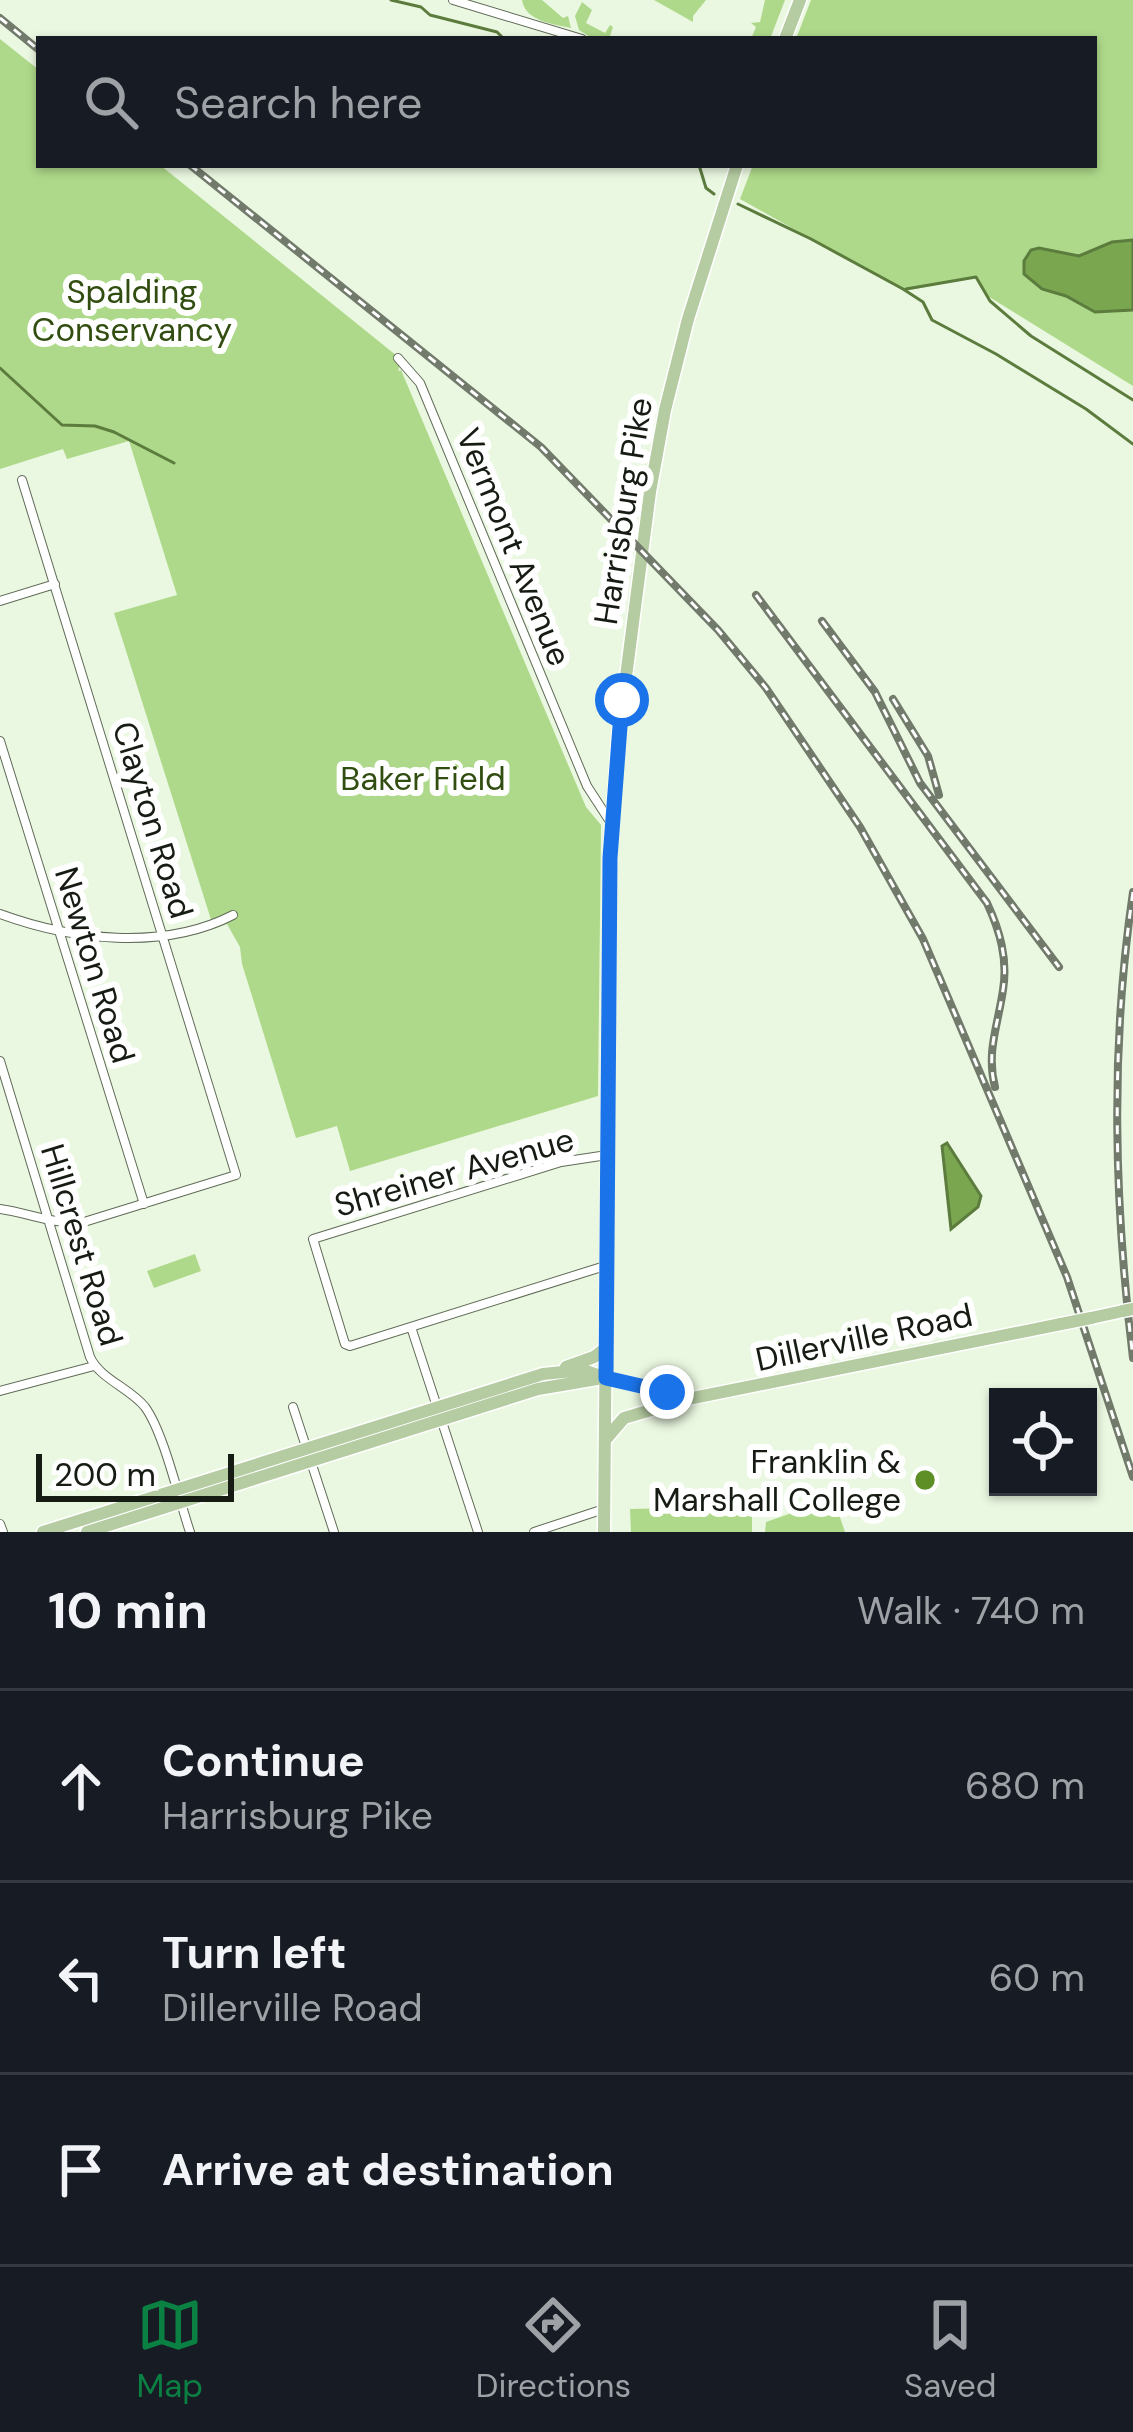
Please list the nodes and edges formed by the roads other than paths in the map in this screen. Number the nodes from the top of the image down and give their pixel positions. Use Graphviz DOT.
graph roads {
  1 [pos="454,0"];
  2 [pos="800,0"];
  3 [pos="572,36"];
  4 [pos="786,36"];
  5 [pos="736,168"];
  6 [pos="398,358"];
  7 [pos="22,480"];
  8 [pos="55,584"];
  9 [pos="0,602"];
  10 [pos="0,741"];
  11 [pos="612,824"];
  12 [pos="0,914"];
  13 [pos="233,915"];
  14 [pos="59,931"];
  15 [pos="164,933"];
  16 [pos="0,1061"];
  17 [pos="609,1155"];
  18 [pos="144,1204"];
  19 [pos="0,1209"];
  20 [pos="49,1220"];
  21 [pos="608,1265"];
  22 [pos="1128,1310"];
  23 [pos="411,1327"];
  24 [pos="607,1347"];
  25 [pos="94,1366"];
  26 [pos="544,1374"];
  27 [pos="606,1378"];
  28 [pos="0,1391"];
  29 [pos="693,1398"];
  30 [pos="293,1407"];
  31 [pos="439,1414"];
  32 [pos="605,1441"];
  33 [pos="310,1454"];
  34 [pos="178,1496"];
  35 [pos="604,1509"];
  36 [pos="43,1532"];
  37 [pos="87,1532"];
  38 [pos="190,1532"];
  39 [pos="334,1532"];
  40 [pos="478,1532"];
  41 [pos="534,1532"];
  42 [pos="604,1532"];
  1 -- 3 [label="street"];
  2 -- 4 [label="main road"];
  5 -- 11 [label="main road, Harrisburg Pike"];
  6 -- 11 [label="street, Vermont Avenue"];
  7 -- 8 [label="street, Clayton Road"];
  8 -- 9 [label="street"];
  8 -- 15 [label="street, Clayton Road"];
  10 -- 14 [label="street, Newton Road"];
  11 -- 17 [label="main road, Harrisburg Pike"];
  12 -- 14 [label="street"];
  13 -- 15 [label="street"];
  14 -- 15 [label="street"];
  14 -- 18 [label="street, Newton Road"];
  15 -- 18 [label="street, Clayton Road"];
  16 -- 20 [label="street, Hillcrest Road"];
  17 -- 21 [label="main road, Harrisburg Pike"];
  17 -- 23 [label="street, Shreiner Avenue"];
  18 -- 20 [label="street"];
  19 -- 20 [label="street"];
  20 -- 25 [label="street, Hillcrest Road"];
  21 -- 23 [label="street"];
  21 -- 24 [label="main road, Harrisburg Pike"];
  22 -- 29 [label="main road, Dillerville Road, bridge"];
  23 -- 31 [label="street"];
  24 -- 26 [label="main road"];
  24 -- 27 [label="main road, Harrisburg Pike"];
  25 -- 28 [label="street"];
  25 -- 34 [label="street, Hillcrest Road"];
  26 -- 27 [label="main road"];
  26 -- 31 [label="main road"];
  27 -- 29 [label="main road, Dillerville Road"];
  27 -- 31 [label="main road"];
  27 -- 32 [label="main road, Harrisburg Pike"];
  29 -- 32 [label="main road"];
  30 -- 33 [label="street"];
  31 -- 33 [label="main road"];
  31 -- 40 [label="street"];
  32 -- 35 [label="main road, Harrisburg Pike"];
  33 -- 34 [label="main road"];
  33 -- 39 [label="street"];
  34 -- 36 [label="main road"];
  34 -- 37 [label="main road"];
  34 -- 38 [label="street, Hillcrest Road"];
  35 -- 41 [label="street"];
  35 -- 42 [label="main road, Harrisburg Pike"];
}
